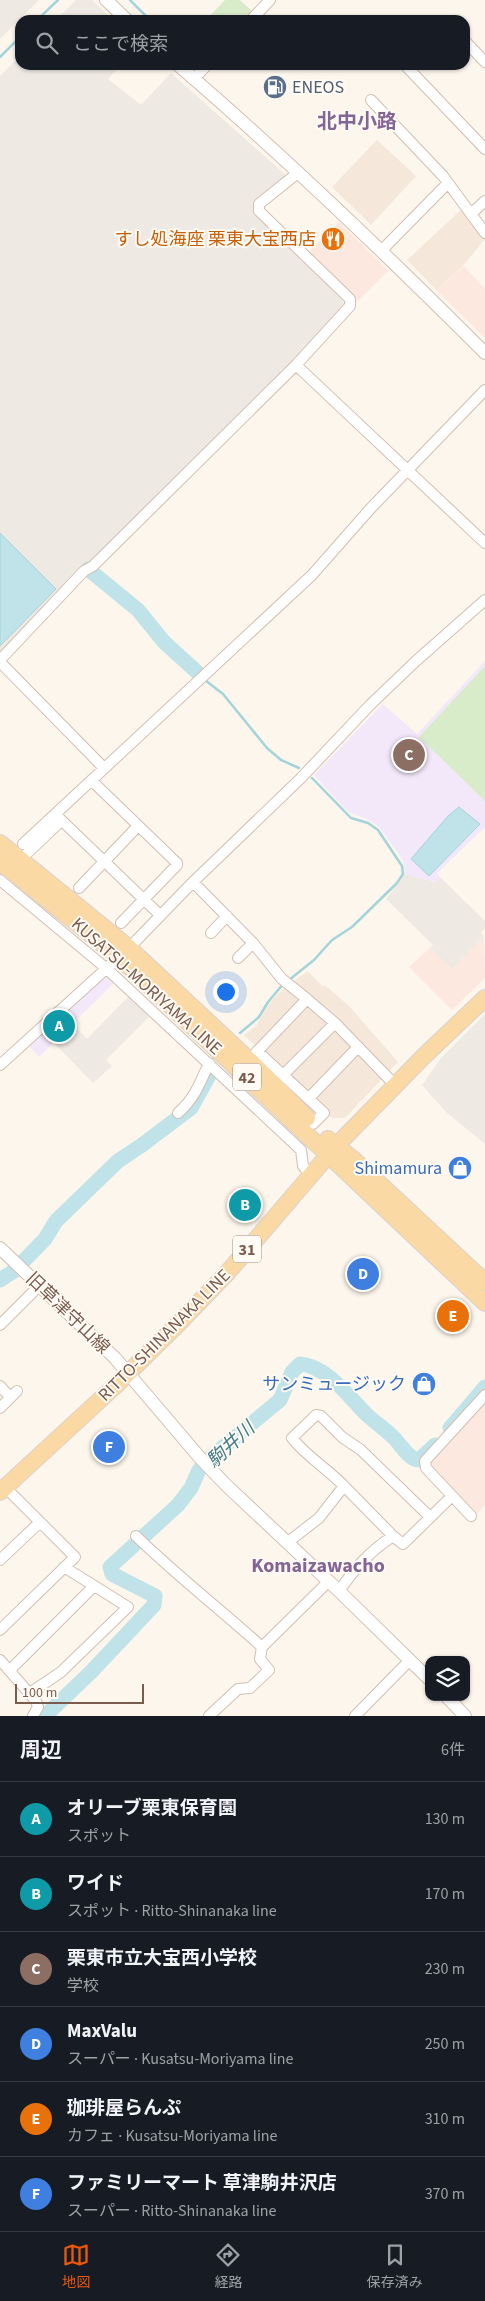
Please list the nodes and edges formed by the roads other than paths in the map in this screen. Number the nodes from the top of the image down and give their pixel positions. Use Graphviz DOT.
graph roads {
  1 [pos="106,0"];
  2 [pos="270,0"];
  3 [pos="122,15"];
  4 [pos="255,15"];
  5 [pos="470,46"];
  6 [pos="484,59"];
  7 [pos="184,70"];
  8 [pos="202,70"];
  9 [pos="409,70"];
  10 [pos="194,79"];
  11 [pos="371,100"];
  12 [pos="485,149"];
  13 [pos="299,172"];
  14 [pos="448,183"];
  15 [pos="485,201"];
  16 [pos="471,214"];
  17 [pos="485,233"];
  18 [pos="382,250"];
  19 [pos="485,353"];
  20 [pos="296,365"];
  21 [pos="485,390"];
  22 [pos="409,471"];
  23 [pos="485,543"];
  24 [pos="485,600"];
  25 [pos="0,661"];
  26 [pos="104,768"];
  27 [pos="92,781"];
  28 [pos="58,818"];
  29 [pos="138,826"];
  30 [pos="0,843"];
  31 [pos="22,851"];
  32 [pos="104,861"];
  33 [pos="0,862"];
  34 [pos="0,880"];
  35 [pos="193,882"];
  36 [pos="79,888"];
  37 [pos="144,899"];
  38 [pos="160,914"];
  39 [pos="227,916"];
  40 [pos="121,923"];
  41 [pos="211,933"];
  42 [pos="253,943"];
  43 [pos="124,952"];
  44 [pos="238,958"];
  45 [pos="107,968"];
  46 [pos="307,998"];
  47 [pos="485,998"];
  48 [pos="334,1023"];
  49 [pos="358,1047"];
  50 [pos="253,1056"];
  51 [pos="209,1063"];
  52 [pos="0,1066"];
  53 [pos="283,1075"];
  54 [pos="396,1086"];
  55 [pos="309,1098"];
  56 [pos="178,1112"];
  57 [pos="313,1124"];
  58 [pos="332,1150"];
  59 [pos="310,1174"];
  60 [pos="0,1248"];
  61 [pos="485,1282"];
  62 [pos="39,1286"];
  63 [pos="485,1303"];
  64 [pos="0,1325"];
  65 [pos="129,1373"];
  66 [pos="0,1386"];
  67 [pos="485,1395"];
  68 [pos="0,1408"];
  69 [pos="344,1486"];
  70 [pos="2,1490"];
  71 [pos="447,1501"];
  72 [pos="471,1516"];
  73 [pos="430,1517"];
  74 [pos="40,1522"];
  75 [pos="136,1536"];
  76 [pos="394,1536"];
  77 [pos="288,1542"];
  78 [pos="0,1560"];
  79 [pos="64,1567"];
  80 [pos="328,1582"];
  81 [pos="94,1586"];
  82 [pos="339,1591"];
  83 [pos="0,1630"];
  84 [pos="262,1647"];
  85 [pos="0,1660"];
  86 [pos="410,1660"];
  87 [pos="10,1670"];
  88 [pos="425,1675"];
  89 [pos="30,1693"];
  90 [pos="451,1701"];
  91 [pos="33,1716"];
  92 [pos="209,1716"];
  93 [pos="355,1716"];
  94 [pos="465,1716"];
  1 -- 3 [label="street"];
  2 -- 4 [label="street"];
  5 -- 6 [label="street"];
  7 -- 10 [label="street"];
  8 -- 10 [label="street"];
  9 -- 12 [label="street"];
  10 -- 13 [label="street"];
  11 -- 14 [label="street"];
  13 -- 18 [label="street"];
  13 -- 20 [label="street"];
  14 -- 16 [label="street"];
  14 -- 18 [label="street"];
  15 -- 16 [label="street"];
  16 -- 17 [label="street"];
  18 -- 19 [label="street"];
  20 -- 22 [label="street"];
  20 -- 25 [label="street"];
  21 -- 22 [label="street"];
  22 -- 23 [label="street"];
  22 -- 26 [label="street"];
  24 -- 35 [label="street"];
  25 -- 26 [label="street"];
  26 -- 27 [label="street"];
  27 -- 28 [label="street"];
  27 -- 29 [label="street"];
  28 -- 31 [label="street"];
  28 -- 31 [label="street"];
  28 -- 32 [label="street"];
  29 -- 32 [label="street"];
  29 -- 37 [label="street"];
  30 -- 31 [label="main road, KUSATSU-MORIYAMA LINE / 42"];
  31 -- 43 [label="main road, KUSATSU-MORIYAMA LINE / 42"];
  32 -- 36 [label="street"];
  32 -- 37 [label="street"];
  33 -- 43 [label="main road, KUSATSU-MORIYAMA LINE / 42"];
  34 -- 45 [label="street"];
  35 -- 38 [label="street"];
  35 -- 39 [label="street"];
  37 -- 38 [label="street"];
  37 -- 40 [label="street"];
  38 -- 43 [label="street"];
  39 -- 41 [label="street"];
  39 -- 42 [label="street"];
  42 -- 44 [label="street"];
  42 -- 46 [label="street"];
  43 -- 45 [label="street"];
  43 -- 50 [label="main road, KUSATSU-MORIYAMA LINE / 42"];
  43 -- 58 [label="main road, KUSATSU-MORIYAMA LINE / 42"];
  45 -- 51 [label="street"];
  45 -- 52 [label="street"];
  46 -- 48 [label="street"];
  46 -- 50 [label="street"];
  47 -- 54 [label="main road, RITTO-SHINANAKA LINE / 31"];
  48 -- 49 [label="street"];
  48 -- 53 [label="street"];
  49 -- 54 [label="street"];
  49 -- 55 [label="street"];
  50 -- 53 [label="street"];
  50 -- 57 [label="main road, KUSATSU-MORIYAMA LINE / 42"];
  51 -- 56 [label="street"];
  51 -- 59 [label="street"];
  53 -- 55 [label="street"];
  54 -- 58 [label="main road, RITTO-SHINANAKA LINE / 31"];
  55 -- 57 [label="street"];
  57 -- 58 [label="main road, KUSATSU-MORIYAMA LINE / 42"];
  58 -- 59 [label="main road, RITTO-SHINANAKA LINE / 31"];
  58 -- 61 [label="main road, KUSATSU-MORIYAMA LINE / 42"];
  58 -- 63 [label="main road, KUSATSU-MORIYAMA LINE / 42"];
  59 -- 65 [label="main road, RITTO-SHINANAKA LINE / 31"];
  60 -- 62 [label="street, 旧草津守山線"];
  62 -- 64 [label="street"];
  62 -- 65 [label="street, 旧草津守山線"];
  65 -- 70 [label="main road, RITTO-SHINANAKA LINE / 31"];
  65 -- 77 [label="street, 旧草津守山線"];
  66 -- 68 [label="street"];
  67 -- 72 [label="street"];
  69 -- 73 [label="street"];
  69 -- 76 [label="street"];
  69 -- 77 [label="street"];
  70 -- 74 [label="street"];
  71 -- 73 [label="street"];
  73 -- 76 [label="street"];
  74 -- 78 [label="street"];
  74 -- 79 [label="street"];
  75 -- 84 [label="street"];
  76 -- 82 [label="street"];
  77 -- 80 [label="street, 旧草津守山線"];
  79 -- 81 [label="street"];
  79 -- 83 [label="street"];
  80 -- 82 [label="street, 旧草津守山線"];
  80 -- 84 [label="street"];
  81 -- 87 [label="street"];
  81 -- 89 [label="street"];
  82 -- 86 [label="street, 旧草津守山線"];
  84 -- 92 [label="street"];
  85 -- 87 [label="street"];
  86 -- 88 [label="street, 旧草津守山線"];
  86 -- 93 [label="street"];
  87 -- 89 [label="street"];
  89 -- 91 [label="street"];
  90 -- 94 [label="street"];
}
